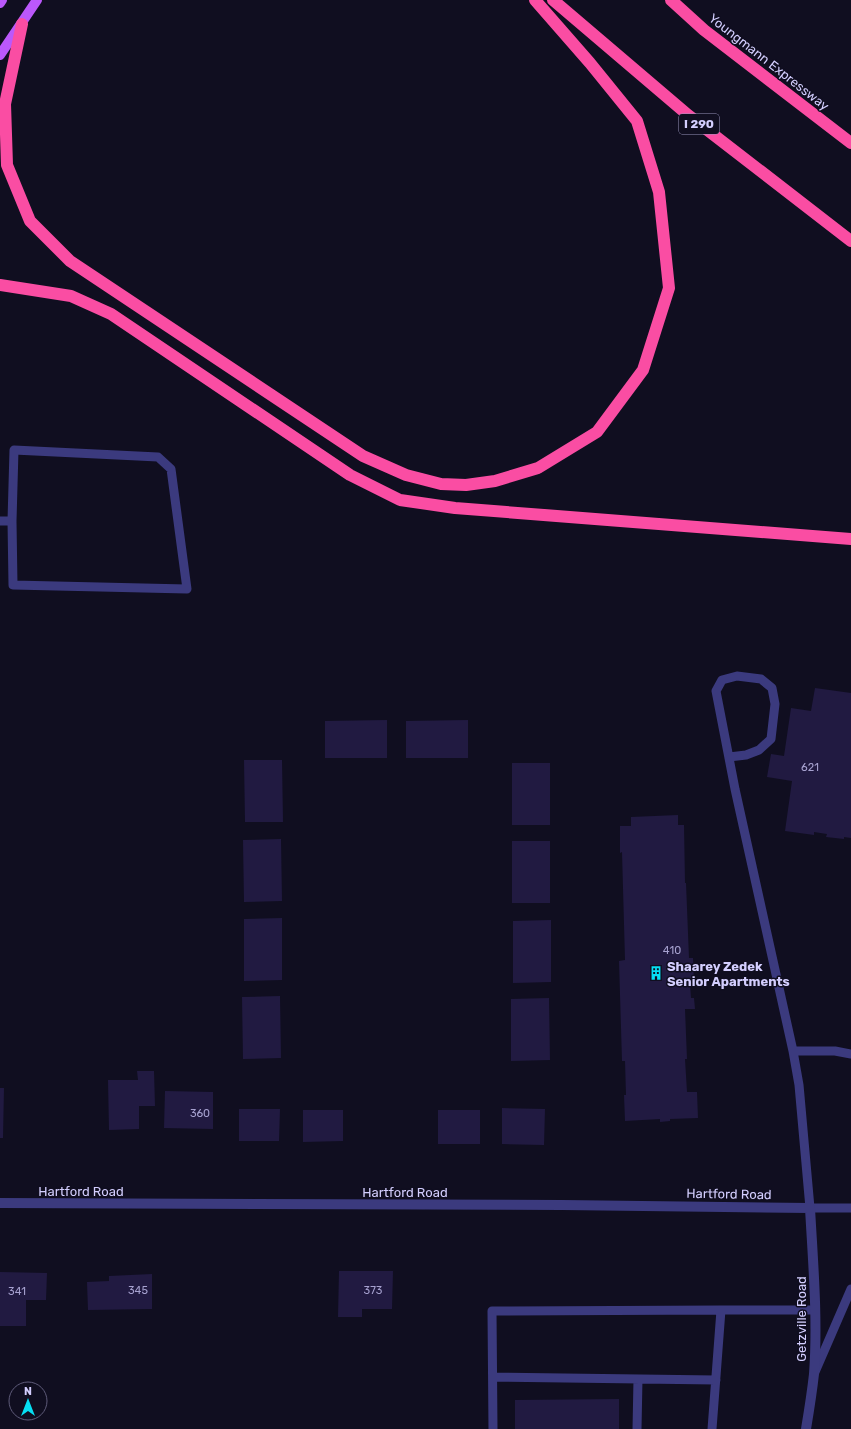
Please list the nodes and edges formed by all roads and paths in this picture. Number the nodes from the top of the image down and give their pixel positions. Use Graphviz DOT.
graph roads {
  1 [pos="2,0"];
  2 [pos="37,0"];
  3 [pos="536,0"];
  4 [pos="553,0"];
  5 [pos="671,0"];
  6 [pos="0,3"];
  7 [pos="22,24"];
  8 [pos="0,55"];
  9 [pos="851,143"];
  10 [pos="851,241"];
  11 [pos="0,285"];
  12 [pos="0,521"];
  13 [pos="12,521"];
  14 [pos="851,539"];
  15 [pos="729,757"];
  16 [pos="793,1051"];
  17 [pos="851,1054"];
  18 [pos="0,1203"];
  19 [pos="810,1208"];
  20 [pos="851,1208"];
  21 [pos="851,1289"];
  22 [pos="721,1310"];
  23 [pos="815,1310"];
  24 [pos="814,1375"];
  25 [pos="493,1377"];
  26 [pos="638,1378"];
  27 [pos="716,1380"];
  28 [pos="493,1429"];
  29 [pos="637,1429"];
  30 [pos="712,1429"];
  31 [pos="806,1429"];
  1 -- 6 [label="main road"];
  2 -- 7 [label="main road"];
  3 -- 7 [label="highway"];
  4 -- 10 [label="highway, I 290"];
  5 -- 9 [label="highway, Youngmann Expressway"];
  7 -- 8 [label="main road"];
  11 -- 14 [label="highway"];
  12 -- 13 [label="lane"];
  13 -- 13 [label="lane"];
  15 -- 15 [label="lane"];
  15 -- 16 [label="lane"];
  16 -- 17 [label="lane"];
  16 -- 19 [label="lane"];
  18 -- 19 [label="street, Hartford Road"];
  19 -- 20 [label="lane"];
  19 -- 23 [label="street, Getzville Road"];
  21 -- 24 [label="lane"];
  22 -- 23 [label="lane"];
  22 -- 25 [label="lane"];
  22 -- 27 [label="lane"];
  23 -- 24 [label="street, Getzville Road"];
  24 -- 31 [label="street, Getzville Road"];
  25 -- 26 [label="lane"];
  25 -- 28 [label="lane"];
  26 -- 27 [label="lane"];
  26 -- 29 [label="lane"];
  27 -- 30 [label="lane"];
}
